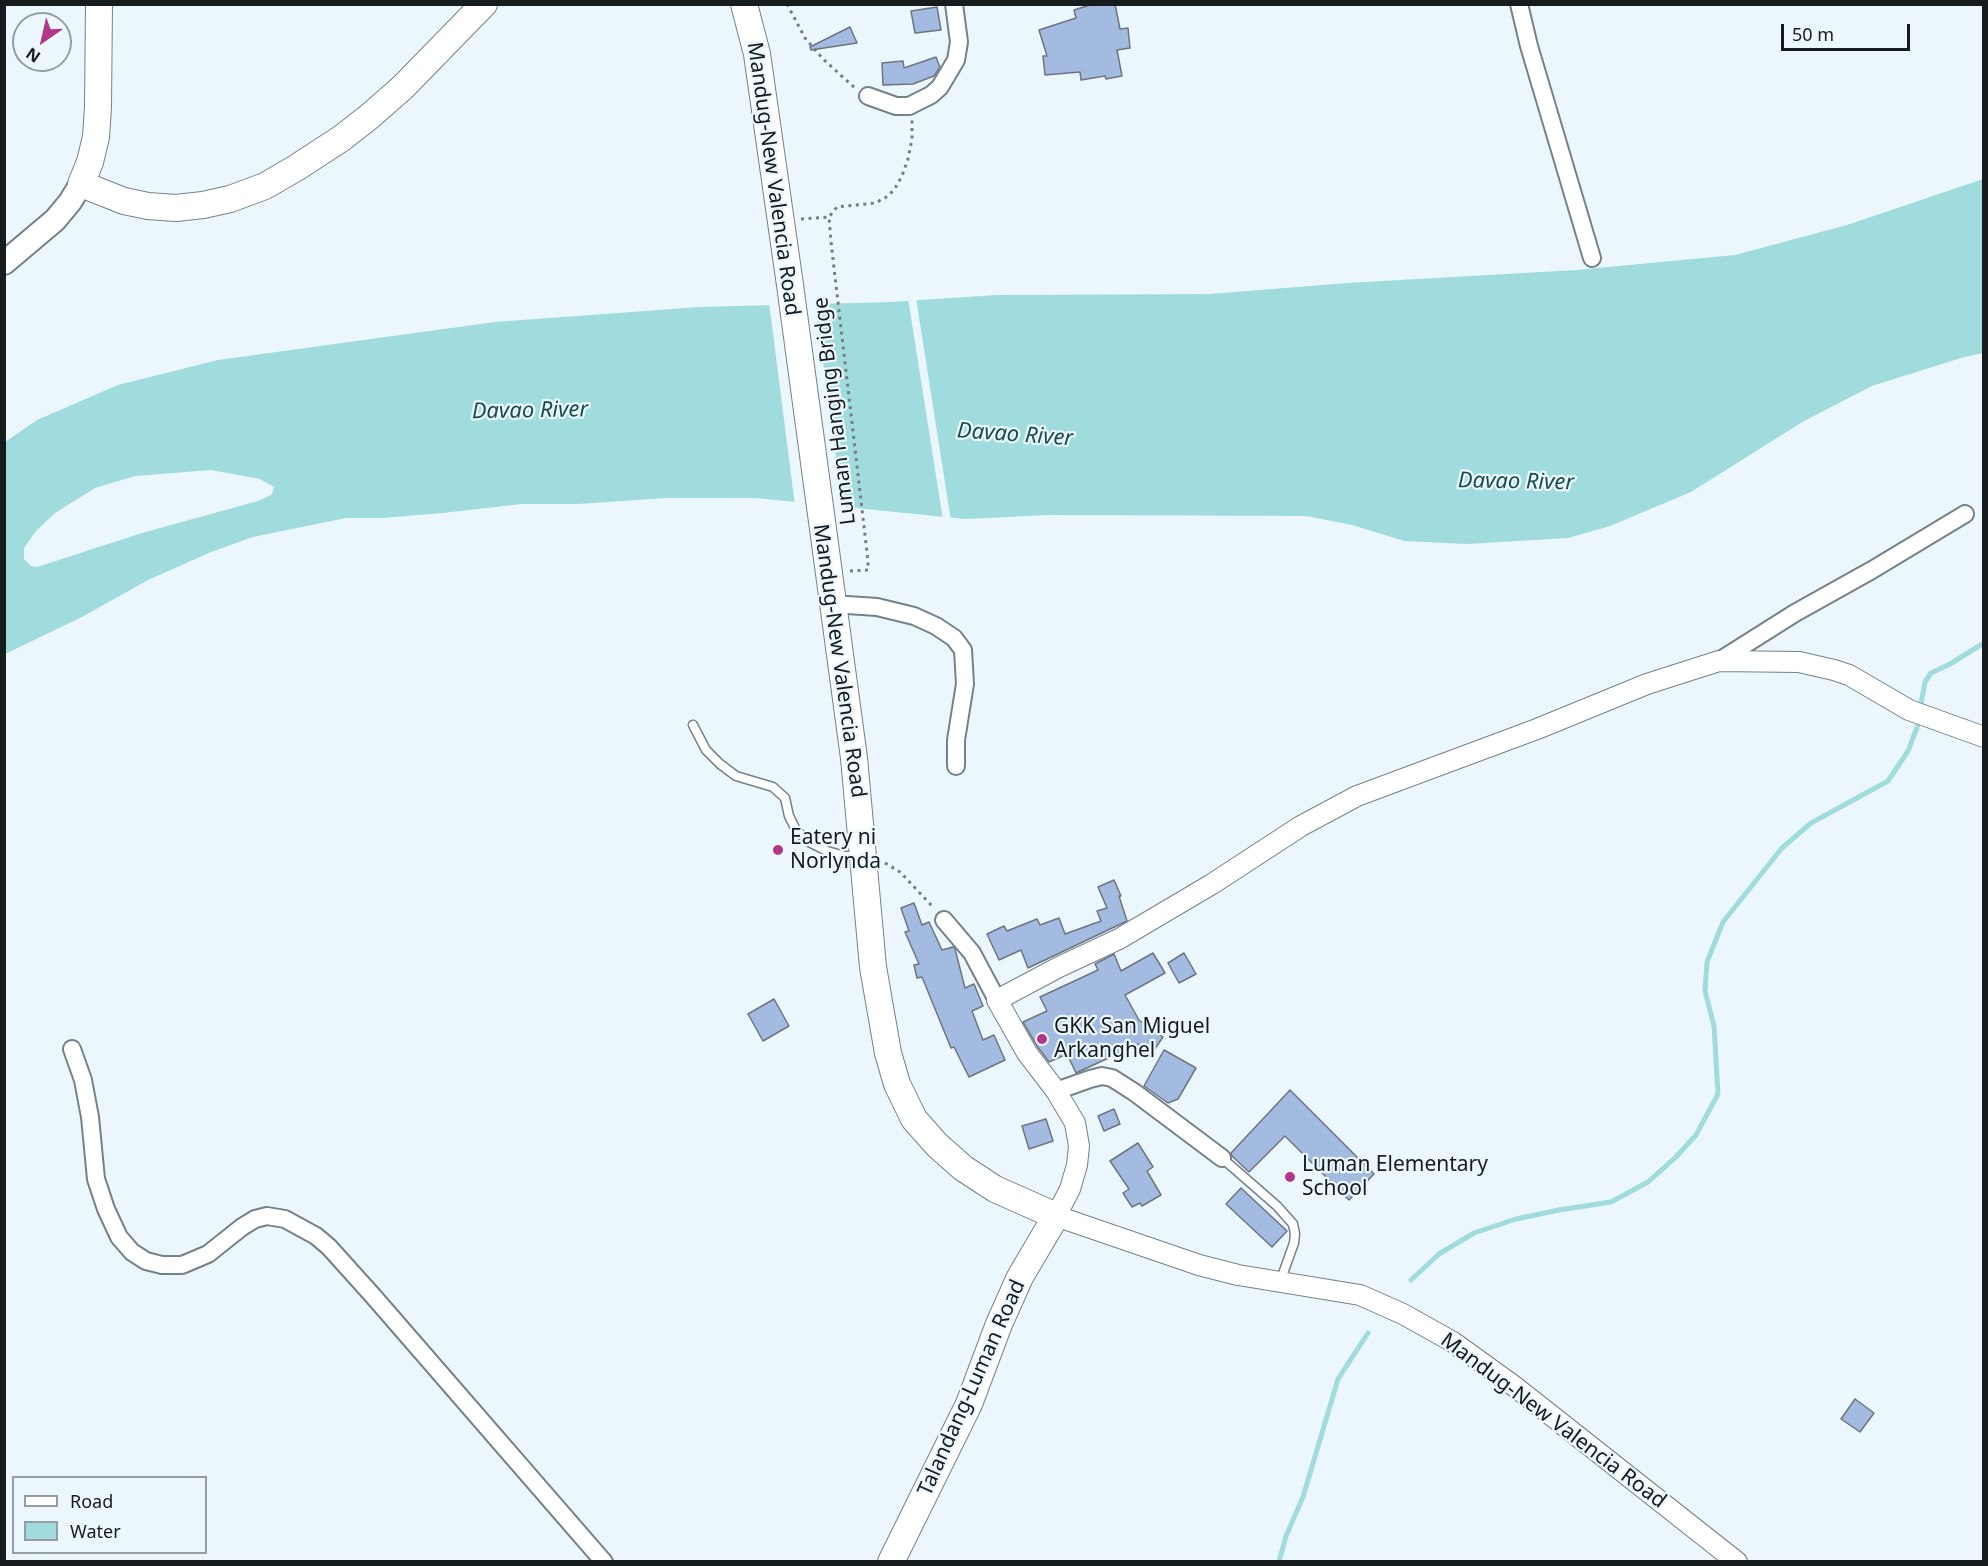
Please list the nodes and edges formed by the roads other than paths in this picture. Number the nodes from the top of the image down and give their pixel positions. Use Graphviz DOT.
graph roads {
  1 [pos="99,4"];
  2 [pos="484,4"];
  3 [pos="744,4"];
  4 [pos="954,4"];
  5 [pos="1519,4"];
  6 [pos="868,96"];
  7 [pos="81,184"];
  8 [pos="1592,258"];
  9 [pos="4,263"];
  10 [pos="1965,514"];
  11 [pos="832,604"];
  12 [pos="1719,661"];
  13 [pos="693,724"];
  14 [pos="1983,737"];
  15 [pos="956,766"];
  16 [pos="864,856"];
  17 [pos="944,920"];
  18 [pos="997,1000"];
  19 [pos="72,1049"];
  20 [pos="1056,1091"];
  21 [pos="1222,1158"];
  22 [pos="1056,1216"];
  23 [pos="1280,1282"];
  24 [pos="604,1562"];
  25 [pos="891,1562"];
  26 [pos="1737,1562"];
  1 -- 7 [label="main road"];
  2 -- 7 [label="main road"];
  3 -- 11 [label="main road, Mandug-New Valencia Road"];
  4 -- 6 [label="street"];
  5 -- 8 [label="street"];
  7 -- 9 [label="main road"];
  10 -- 12 [label="street"];
  11 -- 15 [label="street"];
  11 -- 16 [label="main road, Mandug-New Valencia Road"];
  12 -- 14 [label="street"];
  12 -- 18 [label="street"];
  13 -- 16 [label="lane"];
  16 -- 22 [label="main road, Mandug-New Valencia Road"];
  17 -- 18 [label="street"];
  18 -- 20 [label="street"];
  19 -- 24 [label="street"];
  20 -- 21 [label="street"];
  20 -- 22 [label="street"];
  21 -- 23 [label="lane"];
  22 -- 23 [label="street, Mandug-New Valencia Road"];
  22 -- 25 [label="main road, Talandang-Luman Road"];
  23 -- 26 [label="street, Mandug-New Valencia Road"];
}
